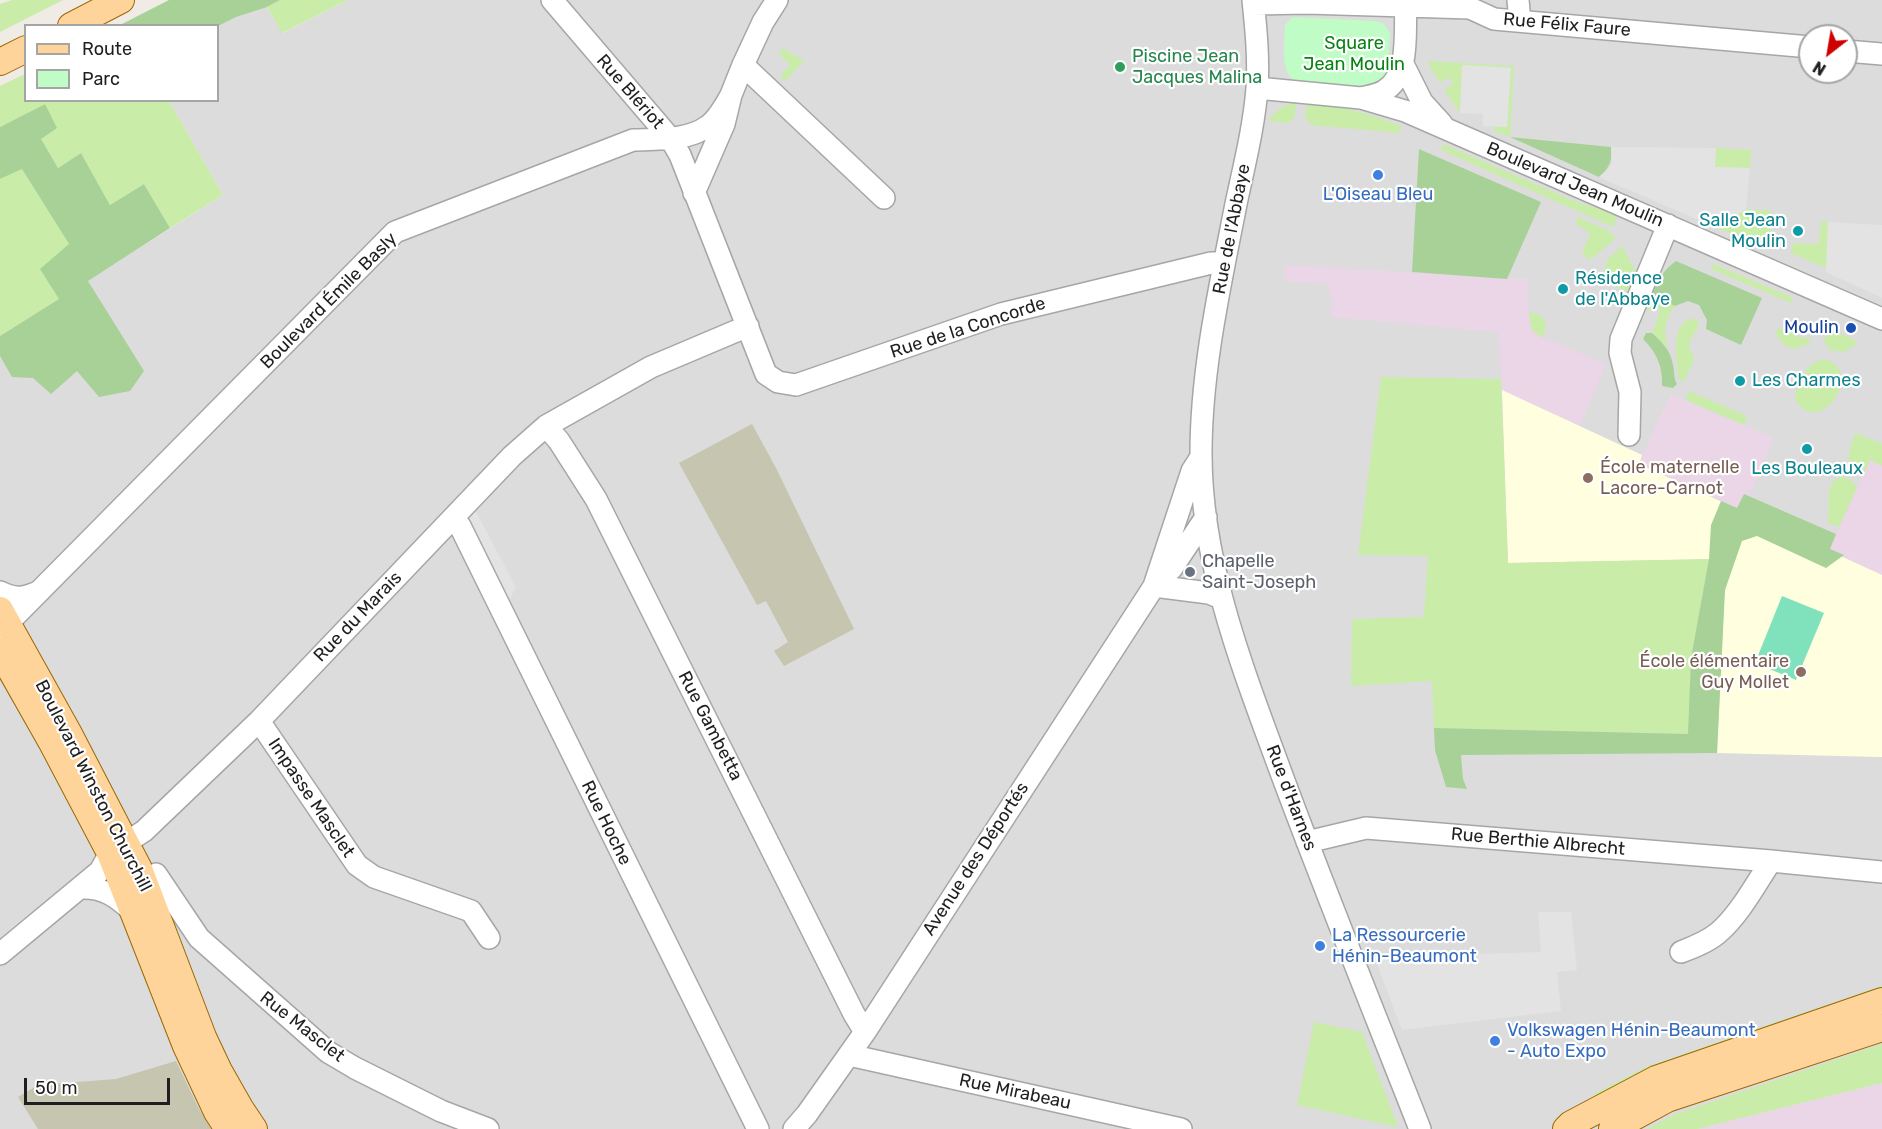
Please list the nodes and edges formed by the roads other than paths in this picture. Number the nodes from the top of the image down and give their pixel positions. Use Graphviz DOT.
graph roads {
  1 [pos="121,0"];
  2 [pos="552,0"];
  3 [pos="777,0"];
  4 [pos="1491,0"];
  5 [pos="1518,0"];
  6 [pos="1253,2"];
  7 [pos="1406,6"];
  8 [pos="1470,8"];
  9 [pos="1520,21"];
  10 [pos="75,24"];
  11 [pos="1798,46"];
  12 [pos="24,50"];
  13 [pos="1858,52"];
  14 [pos="1882,54"];
  15 [pos="0,62"];
  16 [pos="743,64"];
  17 [pos="1403,64"];
  18 [pos="1257,88"];
  19 [pos="731,95"];
  20 [pos="1361,98"];
  21 [pos="1446,129"];
  22 [pos="670,138"];
  23 [pos="694,193"];
  24 [pos="884,198"];
  25 [pos="1668,225"];
  26 [pos="1224,263"];
  27 [pos="1882,319"];
  28 [pos="748,326"];
  29 [pos="546,426"];
  30 [pos="1629,435"];
  31 [pos="1201,457"];
  32 [pos="1206,517"];
  33 [pos="451,520"];
  34 [pos="1154,586"];
  35 [pos="41,591"];
  36 [pos="0,592"];
  37 [pos="1221,598"];
  38 [pos="2,622"];
  39 [pos="0,651"];
  40 [pos="259,721"];
  41 [pos="1307,842"];
  42 [pos="118,848"];
  43 [pos="1771,861"];
  44 [pos="1882,872"];
  45 [pos="156,874"];
  46 [pos="81,888"];
  47 [pos="132,911"];
  48 [pos="489,938"];
  49 [pos="1681,952"];
  50 [pos="0,954"];
  51 [pos="1882,1001"];
  52 [pos="1882,1028"];
  53 [pos="865,1032"];
  54 [pos="849,1055"];
  55 [pos="228,1129"];
  56 [pos="254,1129"];
  57 [pos="488,1129"];
  58 [pos="758,1129"];
  59 [pos="795,1129"];
  60 [pos="1182,1129"];
  61 [pos="1420,1129"];
  62 [pos="1566,1129"];
  63 [pos="1612,1129"];
  1 -- 10 [label="main road"];
  2 -- 22 [label="street, Rue Blériot"];
  3 -- 16 [label="street"];
  4 -- 8 [label="street"];
  5 -- 9 [label="street"];
  6 -- 7 [label="street, Rue Félix Faure"];
  6 -- 18 [label="street, Rue de l'Abbaye"];
  7 -- 8 [label="street, Rue Félix Faure"];
  7 -- 17 [label="street"];
  8 -- 9 [label="street, Rue Félix Faure"];
  9 -- 11 [label="street, Rue Félix Faure"];
  12 -- 15 [label="main road"];
  13 -- 14 [label="street"];
  16 -- 19 [label="street"];
  16 -- 24 [label="street"];
  17 -- 20 [label="street"];
  17 -- 21 [label="street"];
  18 -- 20 [label="street, Boulevard Jean Moulin"];
  18 -- 26 [label="street, Rue de l'Abbaye"];
  19 -- 22 [label="street, Boulevard Émile Basly"];
  19 -- 23 [label="street"];
  20 -- 21 [label="street, Boulevard Jean Moulin"];
  21 -- 25 [label="street, Boulevard Jean Moulin"];
  22 -- 23 [label="street, Rue Blériot"];
  22 -- 35 [label="street, Boulevard Émile Basly"];
  23 -- 28 [label="street, Rue Blériot"];
  25 -- 27 [label="street, Boulevard Jean Moulin"];
  25 -- 30 [label="street"];
  26 -- 28 [label="street, Rue de la Concorde"];
  26 -- 31 [label="street, Rue de l'Abbaye"];
  28 -- 29 [label="street, Rue du Marais"];
  29 -- 33 [label="street, Rue du Marais"];
  29 -- 53 [label="street, Rue Gambetta"];
  31 -- 32 [label="street, Rue d'Harnes"];
  31 -- 34 [label="street, Avenue des Déportés"];
  32 -- 34 [label="street, Avenue des Déportés"];
  32 -- 37 [label="street, Rue d'Harnes"];
  33 -- 40 [label="street, Rue du Marais"];
  33 -- 58 [label="street, Rue Hoche"];
  34 -- 37 [label="street"];
  34 -- 53 [label="street, Avenue des Déportés"];
  35 -- 36 [label="street"];
  35 -- 38 [label="street, Boulevard Émile Basly"];
  37 -- 41 [label="street, Rue d'Harnes"];
  38 -- 42 [label="main road, Boulevard Winston Churchill"];
  39 -- 42 [label="main road, Boulevard Winston Churchill"];
  40 -- 42 [label="street, Rue du Marais"];
  40 -- 48 [label="street, Impasse Masclet"];
  41 -- 43 [label="street, Rue Berthie Albrecht"];
  41 -- 61 [label="street, Rue d'Harnes"];
  42 -- 46 [label="street, Rue du Marais"];
  42 -- 47 [label="main road, Boulevard Winston Churchill"];
  42 -- 56 [label="main road, Boulevard Winston Churchill"];
  43 -- 44 [label="street, Rue Berthie Albrecht"];
  43 -- 49 [label="street"];
  45 -- 57 [label="street, Rue Masclet"];
  46 -- 47 [label="street, Boulevard Winston Churchill"];
  46 -- 50 [label="street, Rue du Marais"];
  47 -- 55 [label="main road, Boulevard Winston Churchill"];
  51 -- 62 [label="main road"];
  52 -- 63 [label="main road"];
  53 -- 54 [label="street, Avenue des Déportés"];
  54 -- 59 [label="street, Avenue des Déportés"];
  54 -- 60 [label="street, Rue Mirabeau"];
}
